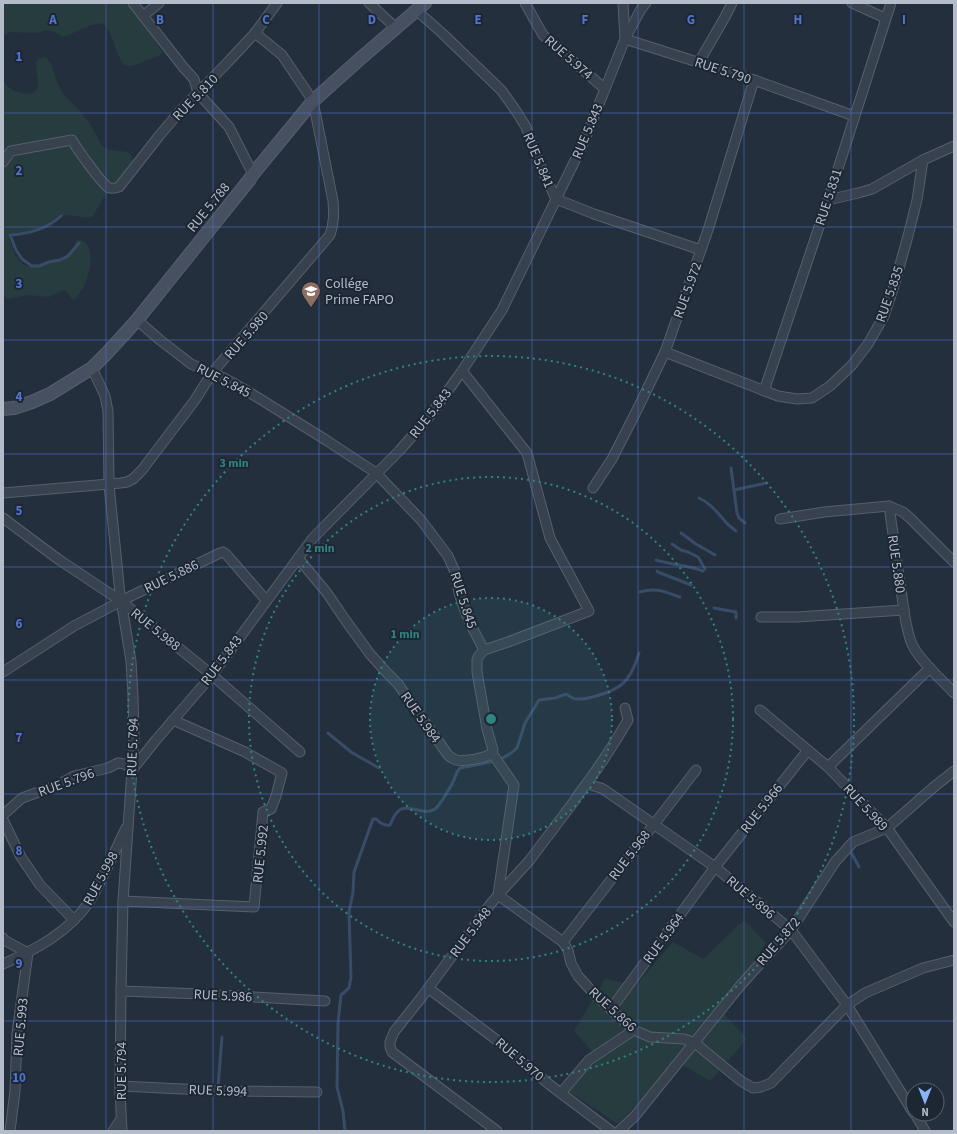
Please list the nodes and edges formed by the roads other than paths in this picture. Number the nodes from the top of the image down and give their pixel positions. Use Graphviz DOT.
graph roads {
  1 [pos="133,3"];
  2 [pos="159,3"];
  3 [pos="277,3"];
  4 [pos="369,3"];
  5 [pos="525,3"];
  6 [pos="623,3"];
  7 [pos="646,3"];
  8 [pos="732,3"];
  9 [pos="852,3"];
  10 [pos="891,3"];
  11 [pos="420,7"];
  12 [pos="143,16"];
  13 [pos="885,18"];
  14 [pos="396,28"];
  15 [pos="255,32"];
  16 [pos="625,39"];
  17 [pos="699,62"];
  18 [pos="754,80"];
  19 [pos="605,88"];
  20 [pos="198,93"];
  21 [pos="313,101"];
  22 [pos="854,116"];
  23 [pos="954,146"];
  24 [pos="923,160"];
  25 [pos="3,162"];
  26 [pos="253,174"];
  27 [pos="556,199"];
  28 [pos="828,200"];
  29 [pos="701,250"];
  30 [pos="137,320"];
  31 [pos="665,352"];
  32 [pos="92,368"];
  33 [pos="462,371"];
  34 [pos="212,373"];
  35 [pos="764,391"];
  36 [pos="3,409"];
  37 [pos="376,473"];
  38 [pos="109,485"];
  39 [pos="593,488"];
  40 [pos="3,493"];
  41 [pos="889,506"];
  42 [pos="3,519"];
  43 [pos="780,519"];
  44 [pos="298,558"];
  45 [pos="954,562"];
  46 [pos="266,600"];
  47 [pos="121,601"];
  48 [pos="904,610"];
  49 [pos="761,617"];
  50 [pos="484,650"];
  51 [pos="930,668"];
  52 [pos="3,672"];
  53 [pos="212,674"];
  54 [pos="954,693"];
  55 [pos="625,708"];
  56 [pos="760,710"];
  57 [pos="173,720"];
  58 [pos="808,750"];
  59 [pos="300,752"];
  60 [pos="492,753"];
  61 [pos="828,767"];
  62 [pos="132,770"];
  63 [pos="696,770"];
  64 [pos="954,771"];
  65 [pos="587,784"];
  66 [pos="3,815"];
  67 [pos="3,820"];
  68 [pos="128,823"];
  69 [pos="653,824"];
  70 [pos="887,828"];
  71 [pos="715,867"];
  72 [pos="498,895"];
  73 [pos="123,901"];
  74 [pos="74,920"];
  75 [pos="954,922"];
  76 [pos="791,930"];
  77 [pos="3,938"];
  78 [pos="563,942"];
  79 [pos="28,953"];
  80 [pos="954,960"];
  81 [pos="3,964"];
  82 [pos="428,988"];
  83 [pos="121,991"];
  84 [pos="325,1001"];
  85 [pos="847,1005"];
  86 [pos="611,1009"];
  87 [pos="634,1030"];
  88 [pos="695,1043"];
  89 [pos="120,1086"];
  90 [pos="317,1092"];
  91 [pos="560,1093"];
  92 [pos="905,1098"];
  93 [pos="121,1119"];
  94 [pos="920,1122"];
  95 [pos="10,1131"];
  96 [pos="113,1131"];
  97 [pos="122,1131"];
  98 [pos="497,1131"];
  99 [pos="611,1131"];
  100 [pos="619,1131"];
  101 [pos="925,1131"];
  1 -- 12 [label="street"];
  2 -- 12 [label="street"];
  3 -- 15 [label="street, RUE 5.810"];
  4 -- 14 [label="street"];
  5 -- 19 [label="street, RUE 5.974"];
  6 -- 16 [label="street"];
  7 -- 16 [label="street, RUE 5.843"];
  8 -- 17 [label="street"];
  9 -- 13 [label="street"];
  10 -- 13 [label="street, RUE 5.831"];
  11 -- 14 [label="street, RUE 5.788"];
  11 -- 27 [label="street, RUE 5.841"];
  12 -- 20 [label="street"];
  13 -- 22 [label="street, RUE 5.831"];
  14 -- 21 [label="street, RUE 5.788"];
  15 -- 20 [label="street, RUE 5.810"];
  15 -- 21 [label="street"];
  16 -- 17 [label="street, RUE 5.790"];
  16 -- 19 [label="street, RUE 5.843"];
  17 -- 18 [label="street, RUE 5.790"];
  18 -- 22 [label="street, RUE 5.790"];
  18 -- 29 [label="street, RUE 5.972"];
  19 -- 27 [label="street, RUE 5.843"];
  20 -- 25 [label="street, RUE 5.810"];
  20 -- 26 [label="street"];
  21 -- 26 [label="street, RUE 5.788"];
  21 -- 34 [label="street, RUE 5.980"];
  22 -- 28 [label="street, RUE 5.831"];
  23 -- 24 [label="street"];
  24 -- 28 [label="street"];
  24 -- 35 [label="street, RUE 5.835"];
  26 -- 30 [label="street, RUE 5.788"];
  27 -- 29 [label="street, RUE 5.841"];
  27 -- 33 [label="street, RUE 5.843"];
  28 -- 35 [label="street, RUE 5.831"];
  29 -- 31 [label="street, RUE 5.972"];
  30 -- 32 [label="street, RUE 5.788"];
  30 -- 34 [label="street, RUE 5.845"];
  31 -- 35 [label="street, RUE 5.835"];
  31 -- 39 [label="street, RUE 5.972"];
  32 -- 36 [label="street, RUE 5.788"];
  32 -- 38 [label="street, RUE 5.794"];
  33 -- 37 [label="street, RUE 5.843"];
  33 -- 50 [label="street"];
  34 -- 37 [label="street, RUE 5.845"];
  34 -- 38 [label="street, RUE 5.980"];
  37 -- 44 [label="street, RUE 5.843"];
  37 -- 50 [label="street, RUE 5.845"];
  38 -- 40 [label="street, RUE 5.980"];
  38 -- 47 [label="street, RUE 5.794"];
  41 -- 43 [label="street"];
  41 -- 45 [label="street, RUE 5.880"];
  41 -- 48 [label="street, RUE 5.880"];
  42 -- 47 [label="street, RUE 5.988"];
  44 -- 46 [label="street, RUE 5.843"];
  44 -- 60 [label="street, RUE 5.984"];
  46 -- 47 [label="street, RUE 5.886"];
  46 -- 53 [label="street, RUE 5.843"];
  47 -- 52 [label="street, RUE 5.886"];
  47 -- 53 [label="street, RUE 5.988"];
  47 -- 62 [label="street, RUE 5.794"];
  48 -- 49 [label="street"];
  48 -- 51 [label="street, RUE 5.880"];
  50 -- 60 [label="street"];
  51 -- 54 [label="street, RUE 5.880"];
  51 -- 61 [label="street"];
  53 -- 57 [label="street, RUE 5.843"];
  53 -- 59 [label="street, RUE 5.988"];
  55 -- 65 [label="street, RUE 5.948"];
  56 -- 58 [label="street, RUE 5.989"];
  57 -- 62 [label="street, RUE 5.843"];
  57 -- 73 [label="street, RUE 5.992"];
  58 -- 61 [label="street, RUE 5.989"];
  58 -- 71 [label="street, RUE 5.966"];
  60 -- 72 [label="street"];
  61 -- 70 [label="street, RUE 5.989"];
  62 -- 66 [label="street, RUE 5.796"];
  62 -- 68 [label="street, RUE 5.794"];
  63 -- 69 [label="street, RUE 5.968"];
  64 -- 70 [label="street, RUE 5.872"];
  65 -- 69 [label="street, RUE 5.896"];
  65 -- 72 [label="street, RUE 5.948"];
  67 -- 74 [label="street"];
  68 -- 73 [label="street, RUE 5.794"];
  68 -- 74 [label="street, RUE 5.998"];
  69 -- 71 [label="street, RUE 5.896"];
  69 -- 78 [label="street, RUE 5.968"];
  70 -- 75 [label="street, RUE 5.989"];
  70 -- 76 [label="street, RUE 5.872"];
  71 -- 76 [label="street, RUE 5.896"];
  71 -- 86 [label="street, RUE 5.964"];
  72 -- 78 [label="street"];
  72 -- 82 [label="street, RUE 5.948"];
  73 -- 83 [label="street, RUE 5.794"];
  74 -- 79 [label="street, RUE 5.998"];
  76 -- 85 [label="street, RUE 5.896"];
  76 -- 88 [label="street, RUE 5.872"];
  77 -- 79 [label="street"];
  78 -- 86 [label="street, RUE 5.866"];
  79 -- 81 [label="street, RUE 5.998"];
  79 -- 95 [label="street, RUE 5.993"];
  80 -- 85 [label="street, RUE 5.866"];
  82 -- 91 [label="street, RUE 5.970"];
  82 -- 98 [label="street, RUE 5.948"];
  83 -- 84 [label="street, RUE 5.986"];
  83 -- 89 [label="street, RUE 5.794"];
  85 -- 88 [label="street, RUE 5.866"];
  85 -- 92 [label="street, RUE 5.896"];
  86 -- 87 [label="street, RUE 5.866"];
  87 -- 88 [label="street, RUE 5.866"];
  87 -- 91 [label="street"];
  88 -- 100 [label="street, RUE 5.872"];
  89 -- 90 [label="street, RUE 5.994"];
  89 -- 93 [label="street, RUE 5.794"];
  91 -- 99 [label="street, RUE 5.970"];
  93 -- 96 [label="street"];
  93 -- 97 [label="street, RUE 5.794"];
  94 -- 101 [label="street, RUE 5.896"];
}
